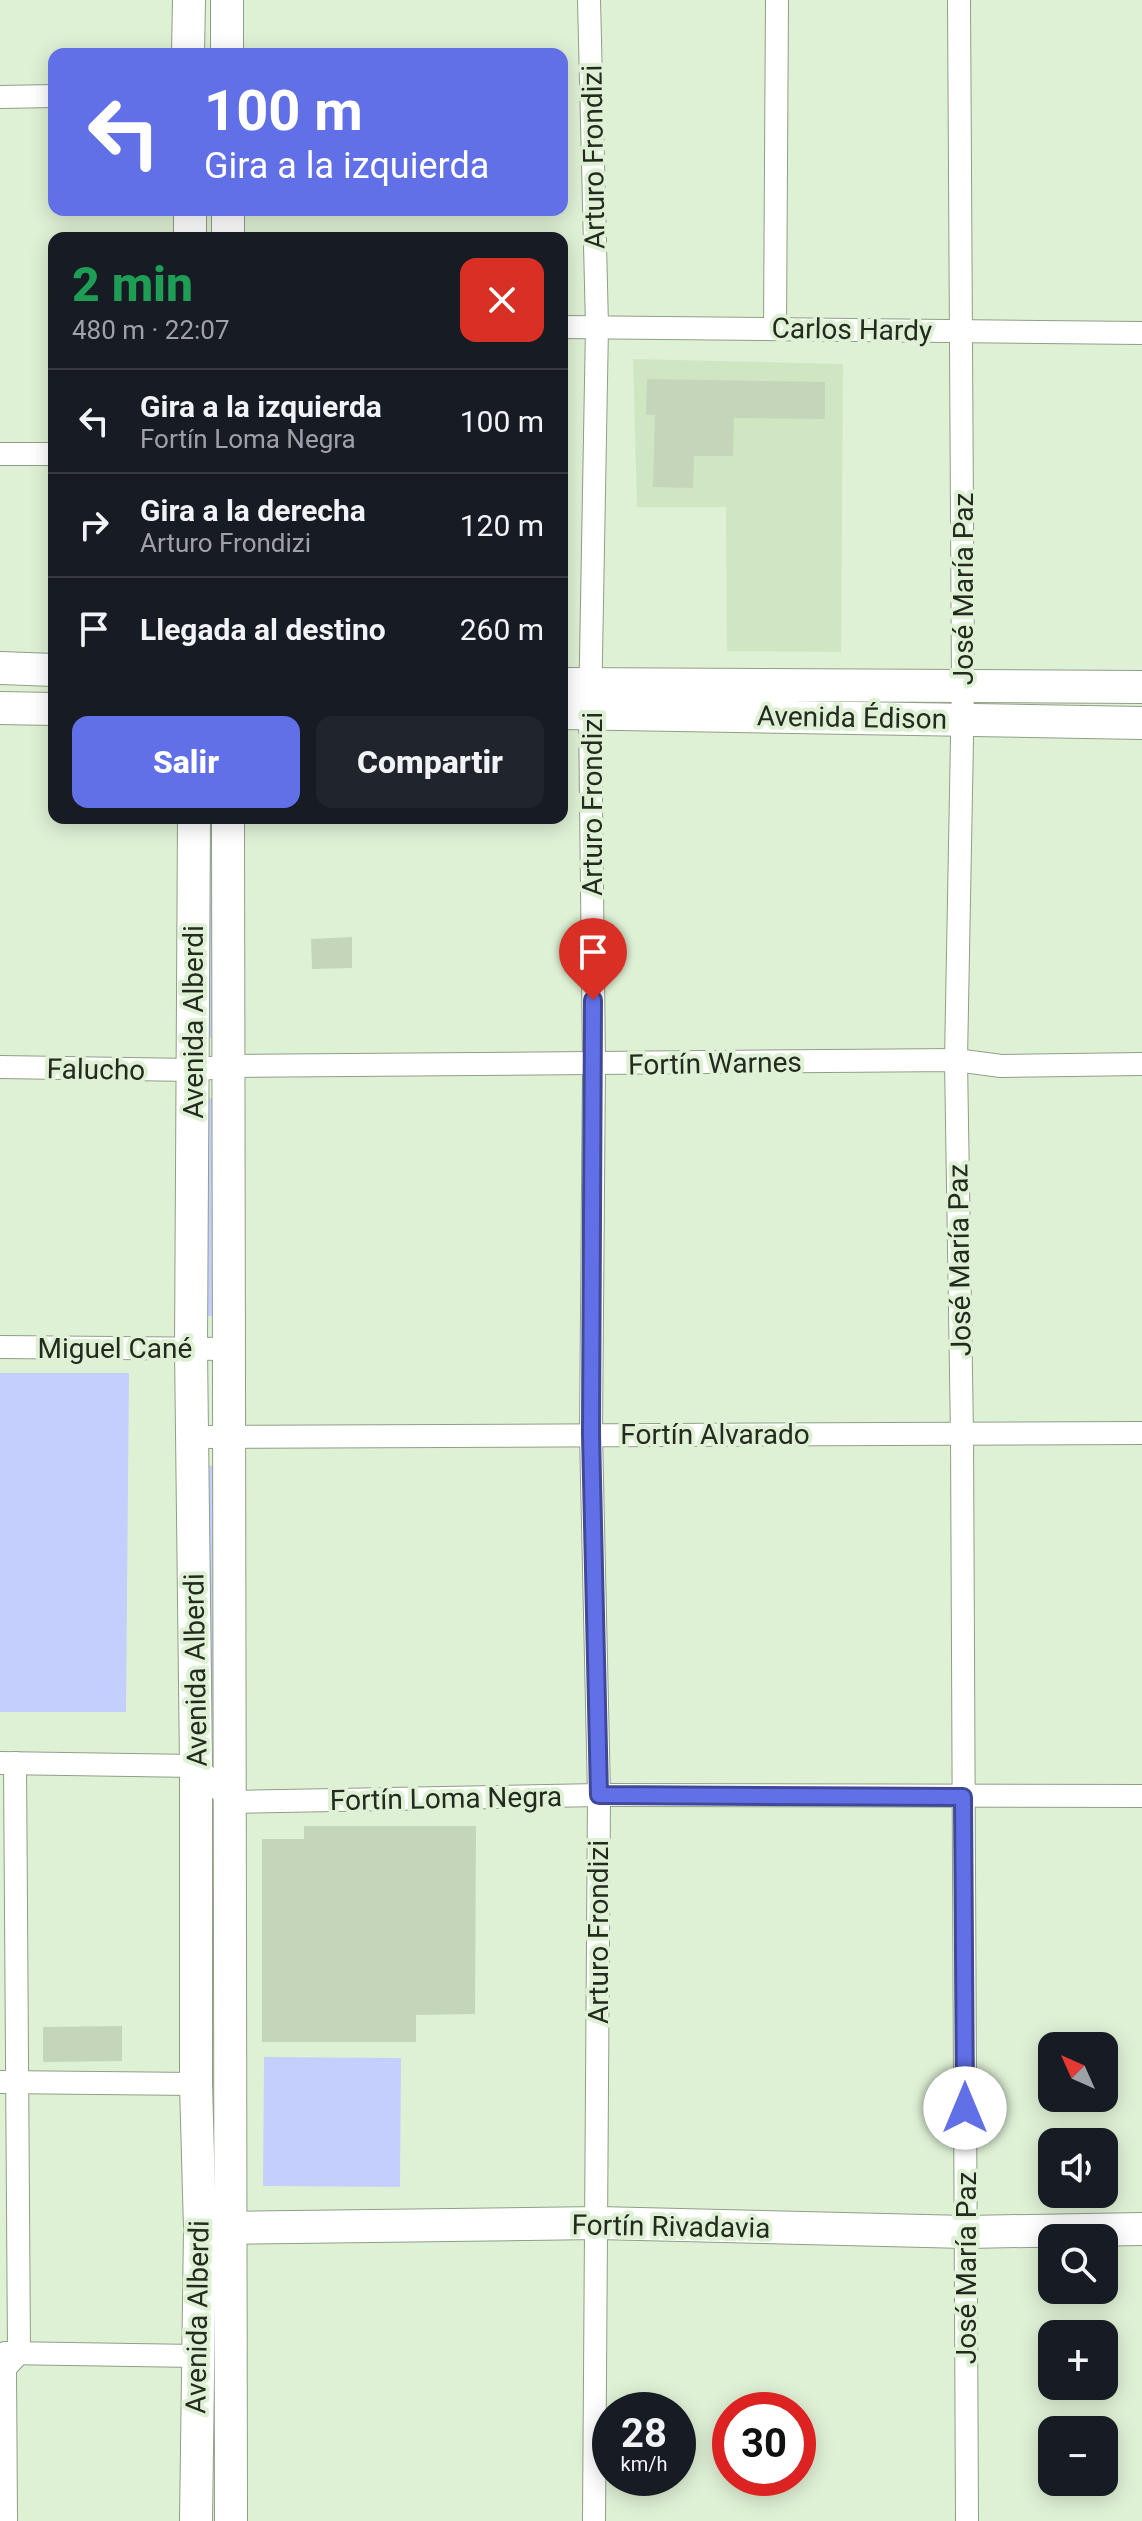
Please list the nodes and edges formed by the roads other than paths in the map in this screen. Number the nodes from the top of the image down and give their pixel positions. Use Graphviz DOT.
graph roads {
  1 [pos="189,0"];
  2 [pos="227,0"];
  3 [pos="589,0"];
  4 [pos="777,0"];
  5 [pos="959,0"];
  6 [pos="188,48"];
  7 [pos="227,48"];
  8 [pos="48,96"];
  9 [pos="0,97"];
  10 [pos="597,326"];
  11 [pos="568,327"];
  12 [pos="775,328"];
  13 [pos="963,331"];
  14 [pos="1142,333"];
  15 [pos="0,454"];
  16 [pos="48,454"];
  17 [pos="0,668"];
  18 [pos="48,670"];
  19 [pos="963,685"];
  20 [pos="1142,687"];
  21 [pos="576,698"];
  22 [pos="0,708"];
  23 [pos="48,709"];
  24 [pos="962,719"];
  25 [pos="1142,723"];
  26 [pos="194,824"];
  27 [pos="228,824"];
  28 [pos="956,1060"];
  29 [pos="594,1064"];
  30 [pos="1142,1064"];
  31 [pos="230,1066"];
  32 [pos="0,1067"];
  33 [pos="192,1070"];
  34 [pos="0,1347"];
  35 [pos="191,1349"];
  36 [pos="231,1349"];
  37 [pos="1142,1433"];
  38 [pos="591,1434"];
  39 [pos="962,1435"];
  40 [pos="193,1437"];
  41 [pos="231,1438"];
  42 [pos="7,1763"];
  43 [pos="196,1766"];
  44 [pos="599,1795"];
  45 [pos="1142,1796"];
  46 [pos="963,1797"];
  47 [pos="232,1802"];
  48 [pos="9,2081"];
  49 [pos="196,2084"];
  50 [pos="598,2223"];
  51 [pos="233,2227"];
  52 [pos="200,2229"];
  53 [pos="1142,2229"];
  54 [pos="966,2232"];
  55 [pos="10,2353"];
  56 [pos="196,2356"];
  57 [pos="6,2521"];
  58 [pos="196,2521"];
  59 [pos="231,2521"];
  60 [pos="594,2521"];
  61 [pos="967,2521"];
  1 -- 6 [label="main road"];
  2 -- 7 [label="main road"];
  3 -- 10 [label="street, Arturo Frondizi"];
  4 -- 12 [label="street"];
  5 -- 13 [label="street, José María Paz"];
  8 -- 9 [label="street"];
  10 -- 11 [label="street, Carlos Hardy"];
  10 -- 12 [label="street, Carlos Hardy"];
  10 -- 21 [label="street, Arturo Frondizi"];
  12 -- 13 [label="street, Carlos Hardy"];
  13 -- 14 [label="street, Carlos Hardy"];
  13 -- 19 [label="street, José María Paz"];
  15 -- 16 [label="street"];
  17 -- 18 [label="main road"];
  19 -- 20 [label="main road, Avenida Édison"];
  19 -- 21 [label="main road, Avenida Édison"];
  19 -- 24 [label="street, José María Paz"];
  21 -- 24 [label="main road, Avenida Édison"];
  21 -- 29 [label="street, Arturo Frondizi"];
  22 -- 23 [label="main road"];
  24 -- 25 [label="main road, Avenida Édison"];
  24 -- 28 [label="street, José María Paz"];
  26 -- 33 [label="main road, Avenida Alberdi"];
  27 -- 31 [label="main road, Avenida Alberdi"];
  28 -- 29 [label="street, Fortín Warnes"];
  28 -- 30 [label="street, Fortín Warnes"];
  28 -- 39 [label="street, José María Paz"];
  29 -- 31 [label="street, Fortín Warnes"];
  29 -- 38 [label="street, Arturo Frondizi"];
  31 -- 33 [label="street, Fortín Warnes"];
  31 -- 36 [label="main road, Avenida Alberdi"];
  32 -- 33 [label="street, Falucho"];
  33 -- 35 [label="main road, Avenida Alberdi"];
  34 -- 35 [label="street, Miguel Cané"];
  35 -- 36 [label="street, Miguel Cané"];
  35 -- 40 [label="main road, Avenida Alberdi"];
  36 -- 41 [label="main road, Avenida Alberdi"];
  37 -- 39 [label="street, Fortín Alvarado"];
  38 -- 39 [label="street, Fortín Alvarado"];
  38 -- 41 [label="street, Fortín Alvarado"];
  38 -- 44 [label="street, Arturo Frondizi"];
  39 -- 46 [label="street, José María Paz"];
  40 -- 41 [label="street, Fortín Alvarado"];
  40 -- 43 [label="main road, Avenida Alberdi"];
  41 -- 47 [label="main road, Avenida Alberdi"];
  42 -- 43 [label="street"];
  42 -- 48 [label="street"];
  43 -- 47 [label="street"];
  43 -- 49 [label="main road, Avenida Alberdi"];
  44 -- 46 [label="street, Fortín Loma Negra"];
  44 -- 47 [label="street, Fortín Loma Negra"];
  44 -- 50 [label="street, Arturo Frondizi"];
  45 -- 46 [label="street, Fortín Loma Negra"];
  46 -- 54 [label="street, José María Paz"];
  47 -- 51 [label="main road, Avenida Alberdi"];
  48 -- 49 [label="street"];
  48 -- 55 [label="street"];
  49 -- 52 [label="main road, Avenida Alberdi"];
  50 -- 51 [label="main road, Fortín Rivadavia"];
  50 -- 54 [label="main road, Fortín Rivadavia"];
  50 -- 60 [label="street, Arturo Frondizi"];
  51 -- 52 [label="main road, Fortín Rivadavia"];
  51 -- 59 [label="main road, Avenida Alberdi"];
  52 -- 56 [label="main road, Avenida Alberdi"];
  53 -- 54 [label="main road, Fortín Rivadavia"];
  54 -- 61 [label="street, José María Paz"];
  55 -- 56 [label="street"];
  55 -- 57 [label="street"];
  56 -- 58 [label="main road, Avenida Alberdi"];
}
